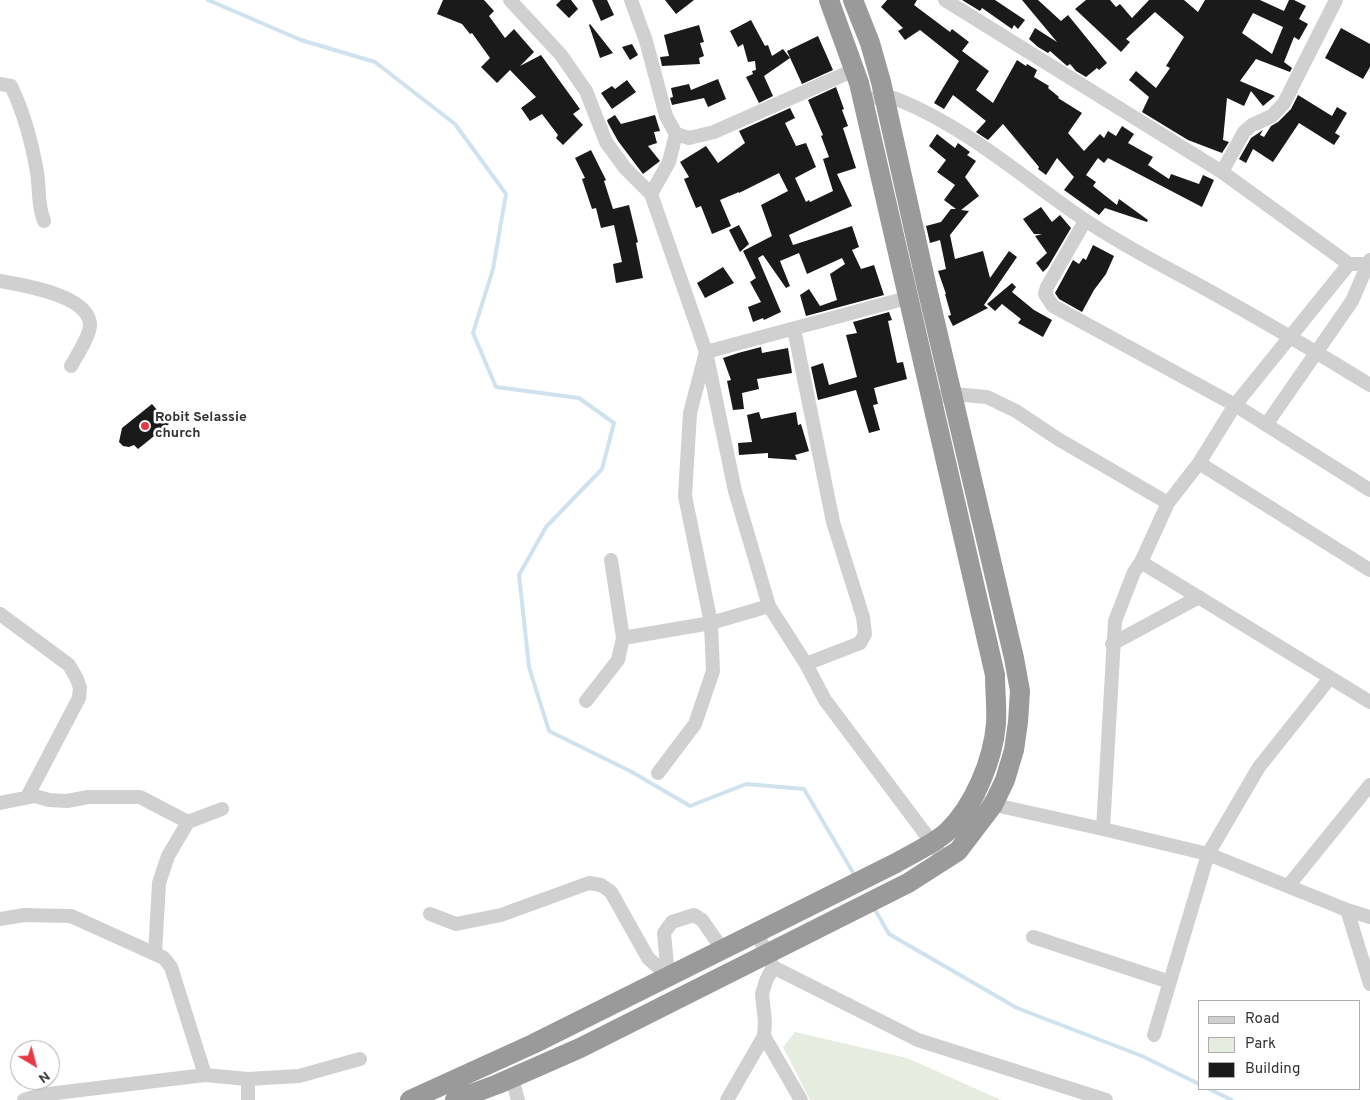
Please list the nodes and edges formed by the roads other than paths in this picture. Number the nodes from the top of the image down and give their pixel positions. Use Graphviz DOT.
graph roads {
  1 [pos="510,0"];
  2 [pos="632,0"];
  3 [pos="829,0"];
  4 [pos="945,0"];
  5 [pos="1336,0"];
  6 [pos="858,2"];
  7 [pos="854,70"];
  8 [pos="0,84"];
  9 [pos="884,95"];
  10 [pos="862,101"];
  11 [pos="676,134"];
  12 [pos="1222,172"];
  13 [pos="651,194"];
  14 [pos="1086,220"];
  15 [pos="44,221"];
  16 [pos="1369,263"];
  17 [pos="1349,264"];
  18 [pos="0,281"];
  19 [pos="907,298"];
  20 [pos="794,328"];
  21 [pos="1291,336"];
  22 [pos="706,352"];
  23 [pos="1317,352"];
  24 [pos="71,366"];
  25 [pos="1370,385"];
  26 [pos="952,394"];
  27 [pos="930,399"];
  28 [pos="1235,405"];
  29 [pos="1266,425"];
  30 [pos="1199,463"];
  31 [pos="1370,490"];
  32 [pos="1168,503"];
  33 [pos="611,560"];
  34 [pos="1141,562"];
  35 [pos="1370,570"];
  36 [pos="1199,598"];
  37 [pos="770,606"];
  38 [pos="0,614"];
  39 [pos="712,623"];
  40 [pos="624,638"];
  41 [pos="1112,644"];
  42 [pos="806,664"];
  43 [pos="1330,678"];
  44 [pos="586,701"];
  45 [pos="1370,702"];
  46 [pos="658,772"];
  47 [pos="1370,785"];
  48 [pos="27,797"];
  49 [pos="973,799"];
  50 [pos="0,803"];
  51 [pos="993,805"];
  52 [pos="222,808"];
  53 [pos="188,822"];
  54 [pos="1103,828"];
  55 [pos="933,842"];
  56 [pos="1208,854"];
  57 [pos="945,860"];
  58 [pos="1289,885"];
  59 [pos="1347,910"];
  60 [pos="430,914"];
  61 [pos="1370,917"];
  62 [pos="0,919"];
  63 [pos="757,933"];
  64 [pos="1033,937"];
  65 [pos="723,950"];
  66 [pos="155,954"];
  67 [pos="770,961"];
  68 [pos="668,976"];
  69 [pos="1170,982"];
  70 [pos="1370,984"];
  71 [pos="1154,1034"];
  72 [pos="764,1036"];
  73 [pos="360,1059"];
  74 [pos="205,1075"];
  75 [pos="512,1078"];
  76 [pos="248,1080"];
  77 [pos="458,1092"];
  78 [pos="1102,1099"];
  79 [pos="24,1100"];
  80 [pos="248,1100"];
  81 [pos="410,1100"];
  82 [pos="518,1100"];
  83 [pos="728,1100"];
  84 [pos="800,1100"];
  1 -- 13 [label="street"];
  2 -- 11 [label="street"];
  3 -- 7 [label="highway"];
  4 -- 12 [label="street"];
  5 -- 12 [label="street"];
  6 -- 9 [label="highway"];
  7 -- 10 [label="highway"];
  7 -- 11 [label="street"];
  8 -- 15 [label="street"];
  9 -- 10 [label="street"];
  9 -- 14 [label="street"];
  9 -- 26 [label="highway"];
  10 -- 19 [label="highway"];
  11 -- 13 [label="street"];
  12 -- 17 [label="street"];
  13 -- 22 [label="street"];
  14 -- 21 [label="street"];
  14 -- 28 [label="street"];
  16 -- 17 [label="street"];
  16 -- 23 [label="street"];
  17 -- 21 [label="street"];
  18 -- 24 [label="street"];
  19 -- 20 [label="street"];
  19 -- 27 [label="highway"];
  20 -- 22 [label="street"];
  20 -- 42 [label="street"];
  21 -- 23 [label="street"];
  21 -- 28 [label="street"];
  22 -- 37 [label="street"];
  22 -- 39 [label="street"];
  23 -- 25 [label="street"];
  23 -- 29 [label="street"];
  26 -- 27 [label="street"];
  26 -- 32 [label="street"];
  26 -- 51 [label="highway"];
  27 -- 49 [label="highway"];
  28 -- 29 [label="street"];
  28 -- 30 [label="street"];
  29 -- 31 [label="street"];
  30 -- 32 [label="street"];
  30 -- 35 [label="street"];
  32 -- 34 [label="street"];
  33 -- 40 [label="street"];
  34 -- 36 [label="street"];
  34 -- 41 [label="street"];
  36 -- 41 [label="street"];
  36 -- 43 [label="street"];
  37 -- 39 [label="street"];
  37 -- 42 [label="street"];
  38 -- 48 [label="street"];
  39 -- 40 [label="street"];
  39 -- 46 [label="street"];
  40 -- 44 [label="street"];
  41 -- 54 [label="street"];
  42 -- 55 [label="street"];
  43 -- 45 [label="street"];
  43 -- 56 [label="street"];
  47 -- 58 [label="street"];
  48 -- 50 [label="street"];
  48 -- 53 [label="street"];
  49 -- 51 [label="street"];
  49 -- 55 [label="highway"];
  51 -- 54 [label="street"];
  51 -- 57 [label="highway"];
  52 -- 53 [label="street"];
  53 -- 66 [label="street"];
  54 -- 56 [label="street"];
  55 -- 57 [label="street"];
  55 -- 63 [label="highway"];
  56 -- 58 [label="street"];
  56 -- 69 [label="street"];
  57 -- 67 [label="highway"];
  58 -- 59 [label="street"];
  59 -- 61 [label="street"];
  59 -- 70 [label="street"];
  60 -- 68 [label="street"];
  62 -- 66 [label="street"];
  63 -- 65 [label="highway"];
  63 -- 67 [label="street"];
  64 -- 69 [label="street"];
  65 -- 68 [label="highway"];
  65 -- 68 [label="street"];
  66 -- 74 [label="street"];
  67 -- 72 [label="street"];
  67 -- 75 [label="highway"];
  67 -- 78 [label="street"];
  68 -- 77 [label="highway"];
  69 -- 71 [label="street"];
  72 -- 83 [label="street"];
  72 -- 84 [label="street"];
  73 -- 76 [label="street"];
  74 -- 76 [label="street"];
  74 -- 79 [label="street"];
  75 -- 77 [label="highway"];
  75 -- 82 [label="street"];
  76 -- 80 [label="street"];
  77 -- 81 [label="highway"];
}
